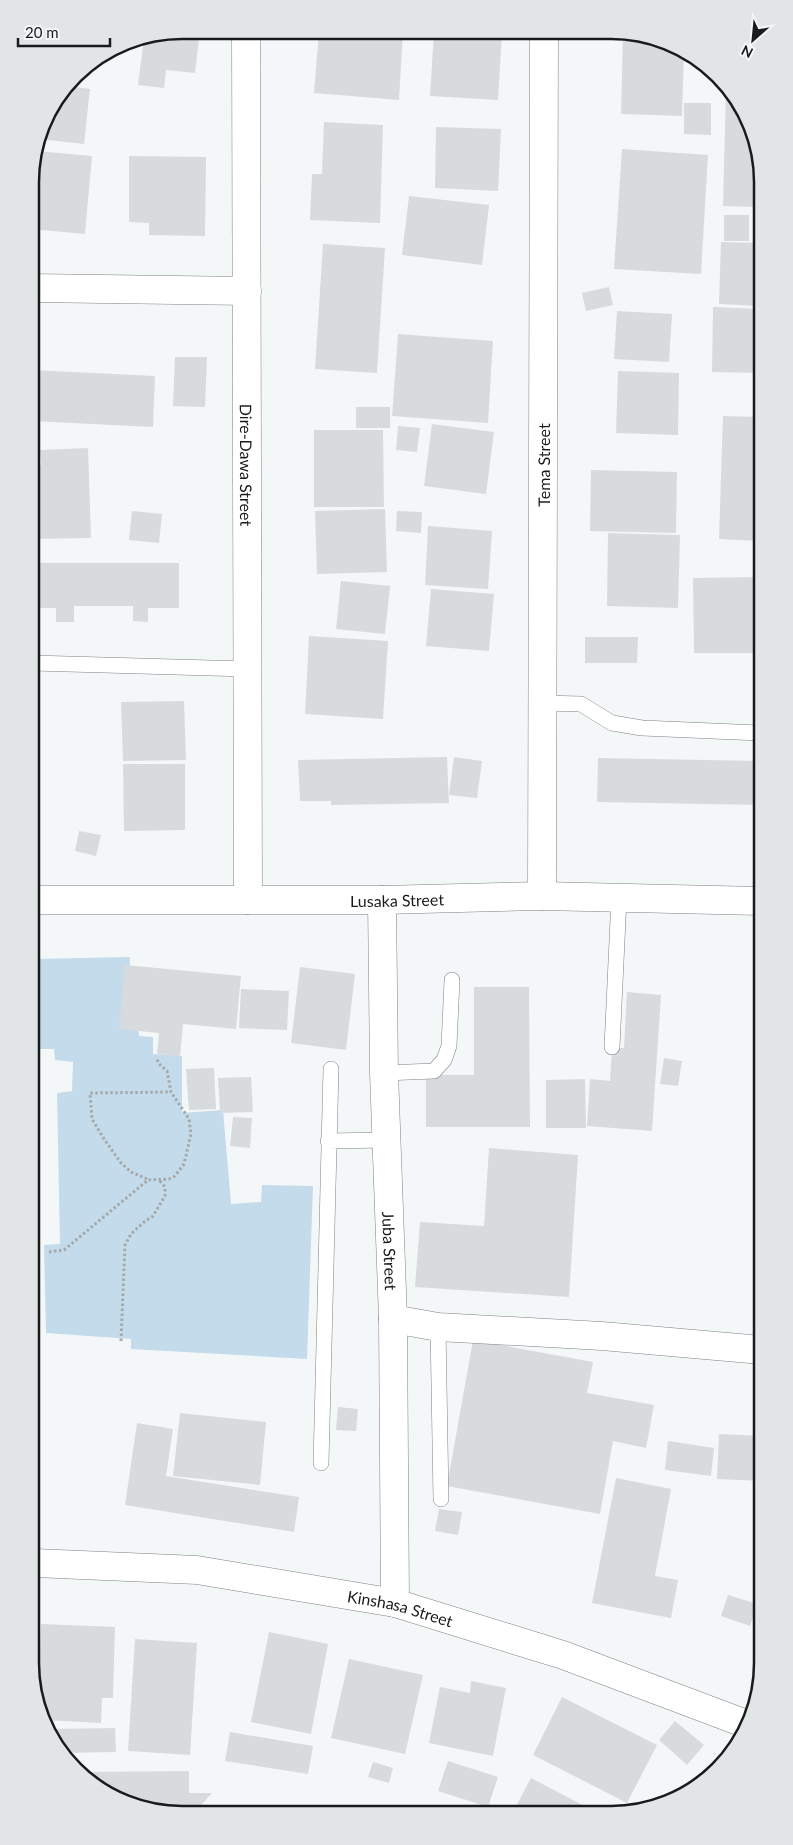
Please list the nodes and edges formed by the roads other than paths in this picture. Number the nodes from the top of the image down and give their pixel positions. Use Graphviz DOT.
graph roads {
  1 [pos="246,39"];
  2 [pos="544,39"];
  3 [pos="39,288"];
  4 [pos="246,291"];
  5 [pos="39,663"];
  6 [pos="247,669"];
  7 [pos="543,703"];
  8 [pos="754,733"];
  9 [pos="542,896"];
  10 [pos="619,898"];
  11 [pos="39,900"];
  12 [pos="248,900"];
  13 [pos="382,900"];
  14 [pos="754,901"];
  15 [pos="452,980"];
  16 [pos="612,1047"];
  17 [pos="331,1069"];
  18 [pos="384,1073"];
  19 [pos="328,1140"];
  20 [pos="386,1140"];
  21 [pos="392,1319"];
  22 [pos="438,1326"];
  23 [pos="754,1349"];
  24 [pos="321,1463"];
  25 [pos="441,1499"];
  26 [pos="39,1563"];
  27 [pos="395,1603"];
  28 [pos="741,1722"];
  1 -- 4 [label="street, Dire-Dawa Street"];
  2 -- 7 [label="street, Tema Street"];
  3 -- 4 [label="street"];
  4 -- 6 [label="street, Dire-Dawa Street"];
  5 -- 6 [label="lane"];
  6 -- 12 [label="street, Dire-Dawa Street"];
  7 -- 8 [label="lane"];
  7 -- 9 [label="street, Tema Street"];
  9 -- 10 [label="street, Lusaka Street"];
  9 -- 13 [label="street, Lusaka Street"];
  10 -- 14 [label="street, Lusaka Street"];
  10 -- 16 [label="lane"];
  11 -- 12 [label="street, Lusaka Street"];
  12 -- 13 [label="street, Lusaka Street"];
  13 -- 18 [label="street, Juba Street"];
  15 -- 18 [label="lane"];
  17 -- 19 [label="lane"];
  18 -- 20 [label="street, Juba Street"];
  19 -- 20 [label="lane"];
  19 -- 24 [label="lane"];
  20 -- 21 [label="street, Juba Street"];
  21 -- 22 [label="street"];
  21 -- 27 [label="street, Juba Street"];
  22 -- 23 [label="street"];
  22 -- 25 [label="lane"];
  26 -- 27 [label="street, Kinshasa Street"];
  27 -- 28 [label="street, Kinshasa Street"];
}
